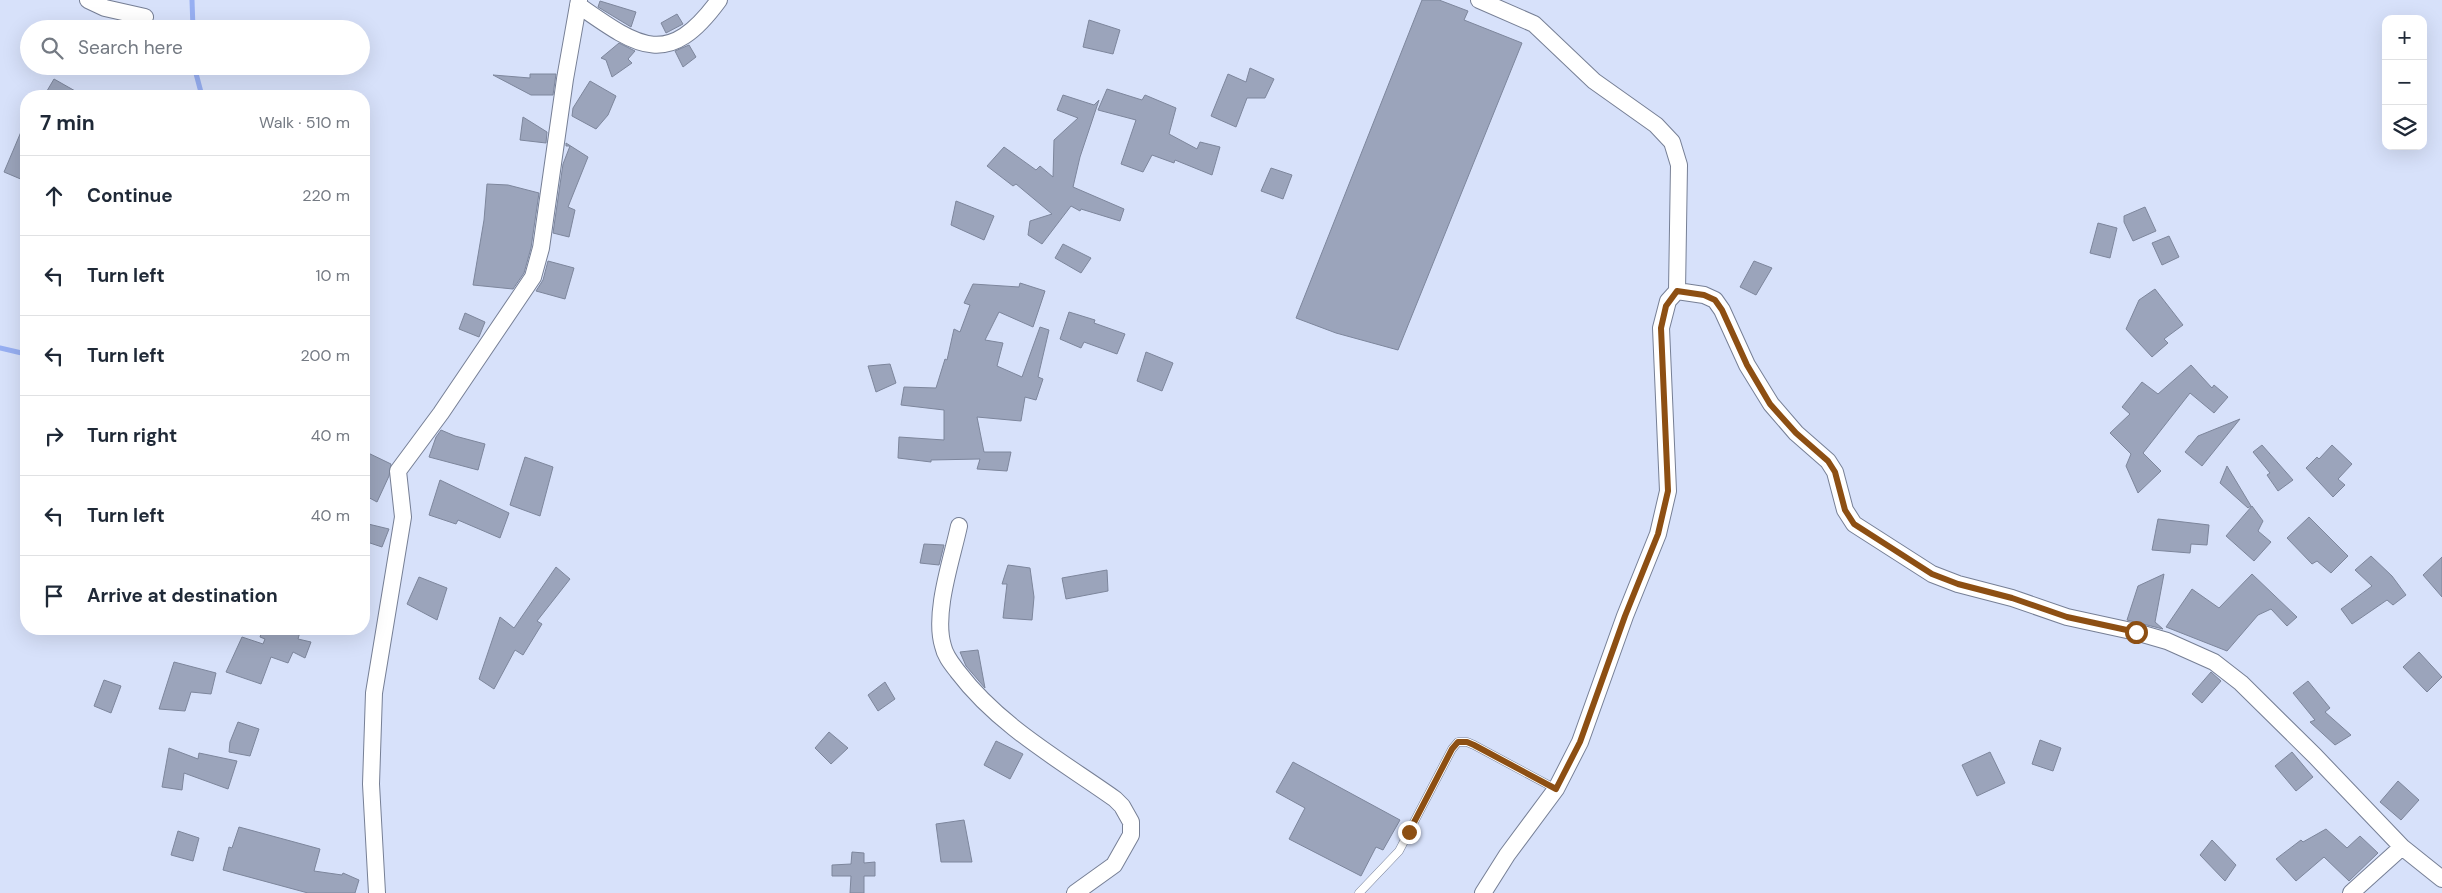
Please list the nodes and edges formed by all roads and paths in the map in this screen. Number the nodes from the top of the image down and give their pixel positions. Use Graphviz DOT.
graph roads {
  1 [pos="88,0"];
  2 [pos="719,0"];
  3 [pos="1479,0"];
  4 [pos="579,3"];
  5 [pos="145,17"];
  6 [pos="1677,291"];
  7 [pos="959,526"];
  8 [pos="1556,789"];
  9 [pos="2402,848"];
  10 [pos="2442,879"];
  11 [pos="377,893"];
  12 [pos="1074,893"];
  13 [pos="1360,893"];
  14 [pos="1483,893"];
  15 [pos="2351,893"];
  1 -- 5 [label="street"];
  2 -- 4 [label="street"];
  3 -- 6 [label="street"];
  4 -- 11 [label="street"];
  6 -- 8 [label="street"];
  6 -- 9 [label="street"];
  7 -- 12 [label="street"];
  8 -- 13 [label="lane"];
  8 -- 14 [label="street"];
  9 -- 10 [label="street"];
  9 -- 15 [label="street"];
}
